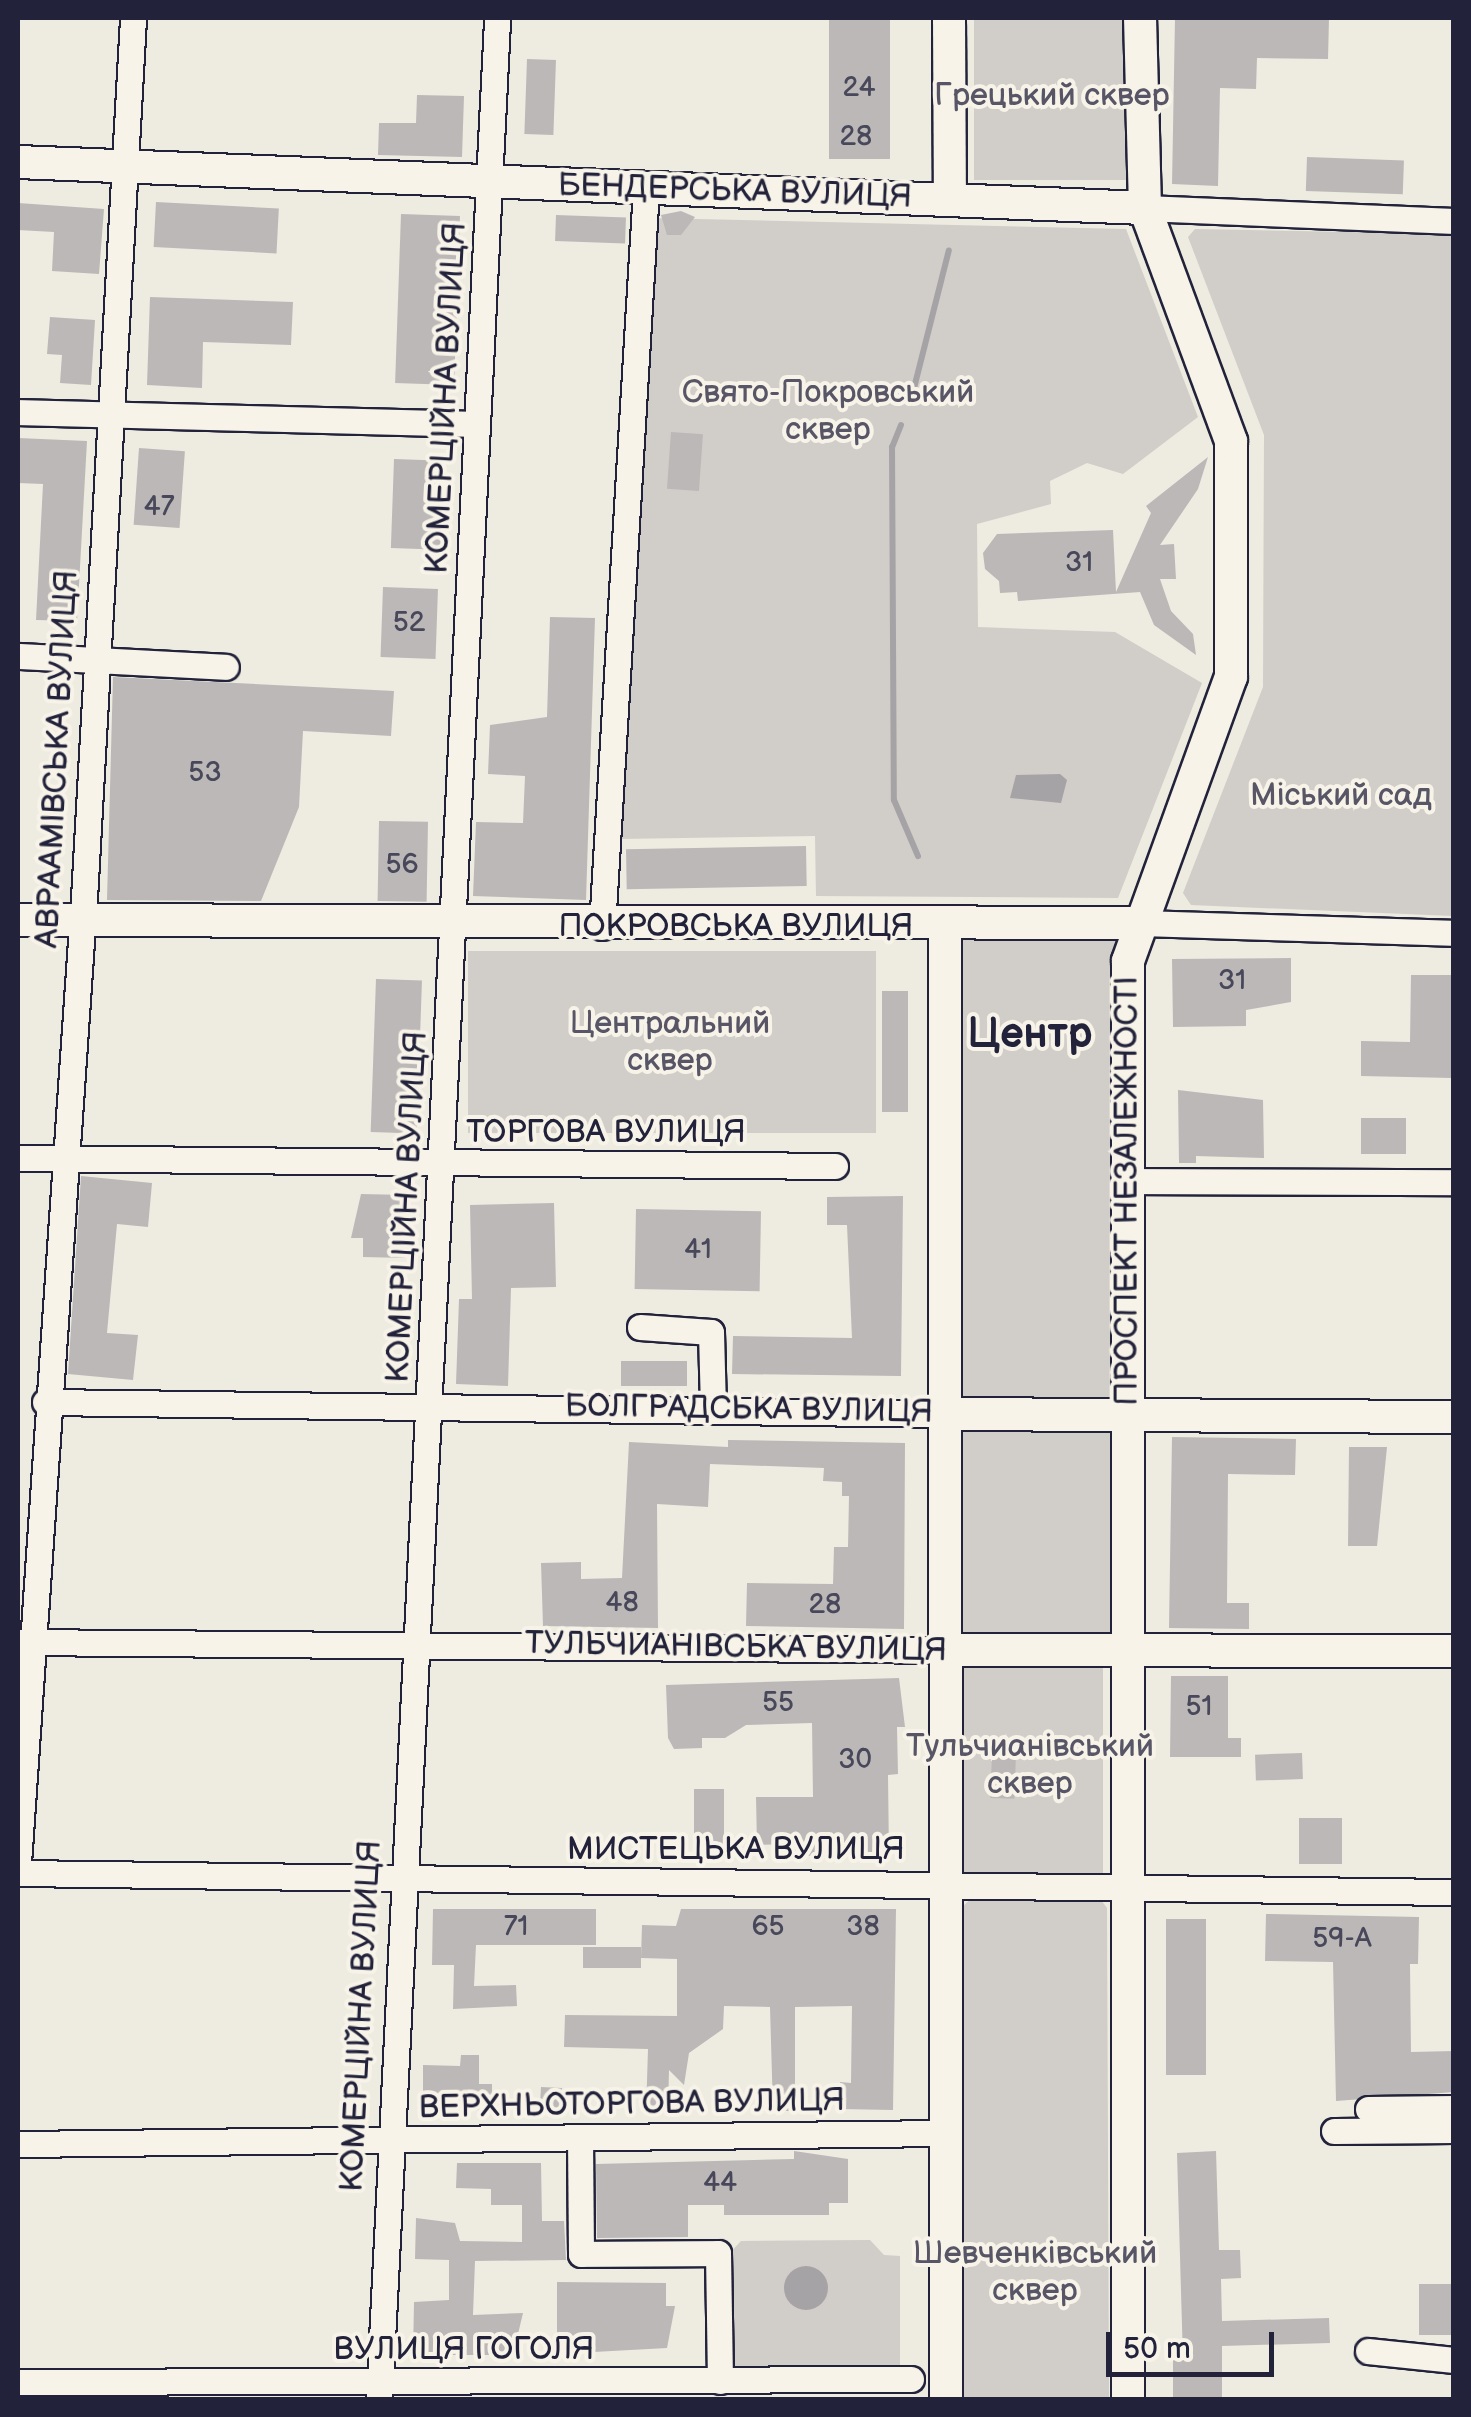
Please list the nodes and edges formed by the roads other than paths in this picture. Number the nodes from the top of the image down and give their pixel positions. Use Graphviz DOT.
graph roads {
  1 [pos="133,18"];
  2 [pos="498,18"];
  3 [pos="949,18"];
  4 [pos="1140,18"];
  5 [pos="18,162"];
  6 [pos="126,169"];
  7 [pos="492,185"];
  8 [pos="646,188"];
  9 [pos="950,200"];
  10 [pos="1144,208"];
  11 [pos="1454,220"];
  12 [pos="18,412"];
  13 [pos="110,414"];
  14 [pos="475,424"];
  15 [pos="18,656"];
  16 [pos="98,658"];
  17 [pos="226,667"];
  18 [pos="18,920"];
  19 [pos="82,921"];
  20 [pos="1138,923"];
  21 [pos="602,926"];
  22 [pos="454,927"];
  23 [pos="945,928"];
  24 [pos="1454,932"];
  25 [pos="18,1158"];
  26 [pos="63,1158"];
  27 [pos="444,1165"];
  28 [pos="835,1166"];
  29 [pos="1127,1181"];
  30 [pos="1454,1182"];
  31 [pos="640,1327"];
  32 [pos="45,1402"];
  33 [pos="431,1405"];
  34 [pos="714,1409"];
  35 [pos="946,1414"];
  36 [pos="1127,1416"];
  37 [pos="1454,1417"];
  38 [pos="26,1642"];
  39 [pos="415,1644"];
  40 [pos="947,1650"];
  41 [pos="1127,1650"];
  42 [pos="1454,1651"];
  43 [pos="18,1863"];
  44 [pos="18,1873"];
  45 [pos="400,1881"];
  46 [pos="947,1885"];
  47 [pos="1126,1886"];
  48 [pos="1454,1892"];
  49 [pos="1454,2108"];
  50 [pos="1368,2109"];
  51 [pos="1454,2130"];
  52 [pos="1334,2131"];
  53 [pos="947,2133"];
  54 [pos="580,2138"];
  55 [pos="388,2141"];
  56 [pos="18,2144"];
  57 [pos="1368,2351"];
  58 [pos="1454,2360"];
  59 [pos="911,2379"];
  60 [pos="720,2381"];
  61 [pos="18,2382"];
  62 [pos="379,2391"];
  63 [pos="946,2400"];
  64 [pos="1128,2400"];
  1 -- 6 [label="street, АВРААМІВСЬКА ВУЛИЦЯ"];
  2 -- 7 [label="street, КОМЕРЦІЙНА ВУЛИЦЯ"];
  3 -- 9 [label="main road"];
  4 -- 10 [label="main road, ПРОСПЕКТ НЕЗАЛЕЖНОСТІ"];
  5 -- 6 [label="main road, БЕНДЕРСЬКА ВУЛИЦЯ"];
  6 -- 7 [label="main road, БЕНДЕРСЬКА ВУЛИЦЯ"];
  6 -- 13 [label="street, АВРААМІВСЬКА ВУЛИЦЯ"];
  7 -- 8 [label="main road, БЕНДЕРСЬКА ВУЛИЦЯ"];
  7 -- 14 [label="street, КОМЕРЦІЙНА ВУЛИЦЯ"];
  8 -- 9 [label="main road, БЕНДЕРСЬКА ВУЛИЦЯ"];
  8 -- 21 [label="street"];
  9 -- 10 [label="main road, БЕНДЕРСЬКА ВУЛИЦЯ"];
  10 -- 11 [label="street, БЕНДЕРСЬКА ВУЛИЦЯ"];
  10 -- 20 [label="main road, ПРОСПЕКТ НЕЗАЛЕЖНОСТІ"];
  12 -- 13 [label="street"];
  13 -- 14 [label="street"];
  13 -- 16 [label="street, АВРААМІВСЬКА ВУЛИЦЯ"];
  14 -- 22 [label="street, КОМЕРЦІЙНА ВУЛИЦЯ"];
  15 -- 16 [label="street"];
  16 -- 17 [label="street"];
  16 -- 19 [label="street, АВРААМІВСЬКА ВУЛИЦЯ"];
  18 -- 19 [label="main road, ПОКРОВСЬКА ВУЛИЦЯ"];
  19 -- 22 [label="main road, ПОКРОВСЬКА ВУЛИЦЯ"];
  19 -- 26 [label="street, АВРААМІВСЬКА ВУЛИЦЯ"];
  20 -- 23 [label="main road, ПОКРОВСЬКА ВУЛИЦЯ"];
  20 -- 24 [label="street, ПОКРОВСЬКА ВУЛИЦЯ"];
  20 -- 29 [label="main road, ПРОСПЕКТ НЕЗАЛЕЖНОСТІ"];
  21 -- 22 [label="main road, ПОКРОВСЬКА ВУЛИЦЯ"];
  21 -- 23 [label="main road, ПОКРОВСЬКА ВУЛИЦЯ"];
  22 -- 27 [label="street, КОМЕРЦІЙНА ВУЛИЦЯ"];
  23 -- 35 [label="main road"];
  25 -- 26 [label="street, ТОРГОВА ВУЛИЦЯ"];
  26 -- 27 [label="street, ТОРГОВА ВУЛИЦЯ"];
  26 -- 32 [label="street, АВРААМІВСЬКА ВУЛИЦЯ"];
  27 -- 28 [label="street, ТОРГОВА ВУЛИЦЯ"];
  27 -- 33 [label="street, КОМЕРЦІЙНА ВУЛИЦЯ"];
  29 -- 30 [label="street"];
  29 -- 36 [label="main road, ПРОСПЕКТ НЕЗАЛЕЖНОСТІ"];
  31 -- 34 [label="street"];
  32 -- 33 [label="street, БОЛГРАДСЬКА ВУЛИЦЯ"];
  32 -- 38 [label="street, АВРААМІВСЬКА ВУЛИЦЯ"];
  33 -- 34 [label="street, БОЛГРАДСЬКА ВУЛИЦЯ"];
  33 -- 39 [label="street, КОМЕРЦІЙНА ВУЛИЦЯ"];
  34 -- 35 [label="street, БОЛГРАДСЬКА ВУЛИЦЯ"];
  35 -- 36 [label="main road, БОЛГРАДСЬКА ВУЛИЦЯ"];
  35 -- 40 [label="main road"];
  36 -- 37 [label="main road, БОЛГРАДСЬКА ВУЛИЦЯ"];
  36 -- 41 [label="main road, ПРОСПЕКТ НЕЗАЛЕЖНОСТІ"];
  38 -- 39 [label="street, ТУЛЬЧИАНІВСЬКА ВУЛИЦЯ"];
  38 -- 43 [label="street, АВРААМІВСЬКА ВУЛИЦЯ"];
  39 -- 40 [label="street, ТУЛЬЧИАНІВСЬКА ВУЛИЦЯ"];
  39 -- 45 [label="street, КОМЕРЦІЙНА ВУЛИЦЯ"];
  40 -- 41 [label="main road, ТУЛЬЧИАНІВСЬКА ВУЛИЦЯ"];
  40 -- 46 [label="main road"];
  41 -- 42 [label="main road, ТУЛЬЧИАНІВСЬКА ВУЛИЦЯ"];
  41 -- 47 [label="main road, ПРОСПЕКТ НЕЗАЛЕЖНОСТІ"];
  44 -- 45 [label="street, МИСТЕЦЬКА ВУЛИЦЯ"];
  45 -- 46 [label="street, МИСТЕЦЬКА ВУЛИЦЯ"];
  45 -- 55 [label="street, КОМЕРЦІЙНА ВУЛИЦЯ"];
  46 -- 47 [label="street, МИСТЕЦЬКА ВУЛИЦЯ"];
  46 -- 53 [label="main road"];
  47 -- 48 [label="street, МИСТЕЦЬКА ВУЛИЦЯ"];
  47 -- 64 [label="main road, ПРОСПЕКТ НЕЗАЛЕЖНОСТІ"];
  49 -- 50 [label="street"];
  51 -- 52 [label="street"];
  53 -- 54 [label="street, ВЕРХНЬОТОРГОВА ВУЛИЦЯ"];
  53 -- 63 [label="main road"];
  54 -- 55 [label="street, ВЕРХНЬОТОРГОВА ВУЛИЦЯ"];
  54 -- 60 [label="street"];
  55 -- 56 [label="street, ВЕРХНЬОТОРГОВА ВУЛИЦЯ"];
  55 -- 62 [label="street, КОМЕРЦІЙНА ВУЛИЦЯ"];
  57 -- 58 [label="street"];
  59 -- 60 [label="street, ВУЛИЦЯ ГОГОЛЯ"];
  60 -- 62 [label="street, ВУЛИЦЯ ГОГОЛЯ"];
  61 -- 62 [label="street, ВУЛИЦЯ ГОГОЛЯ"];
}
